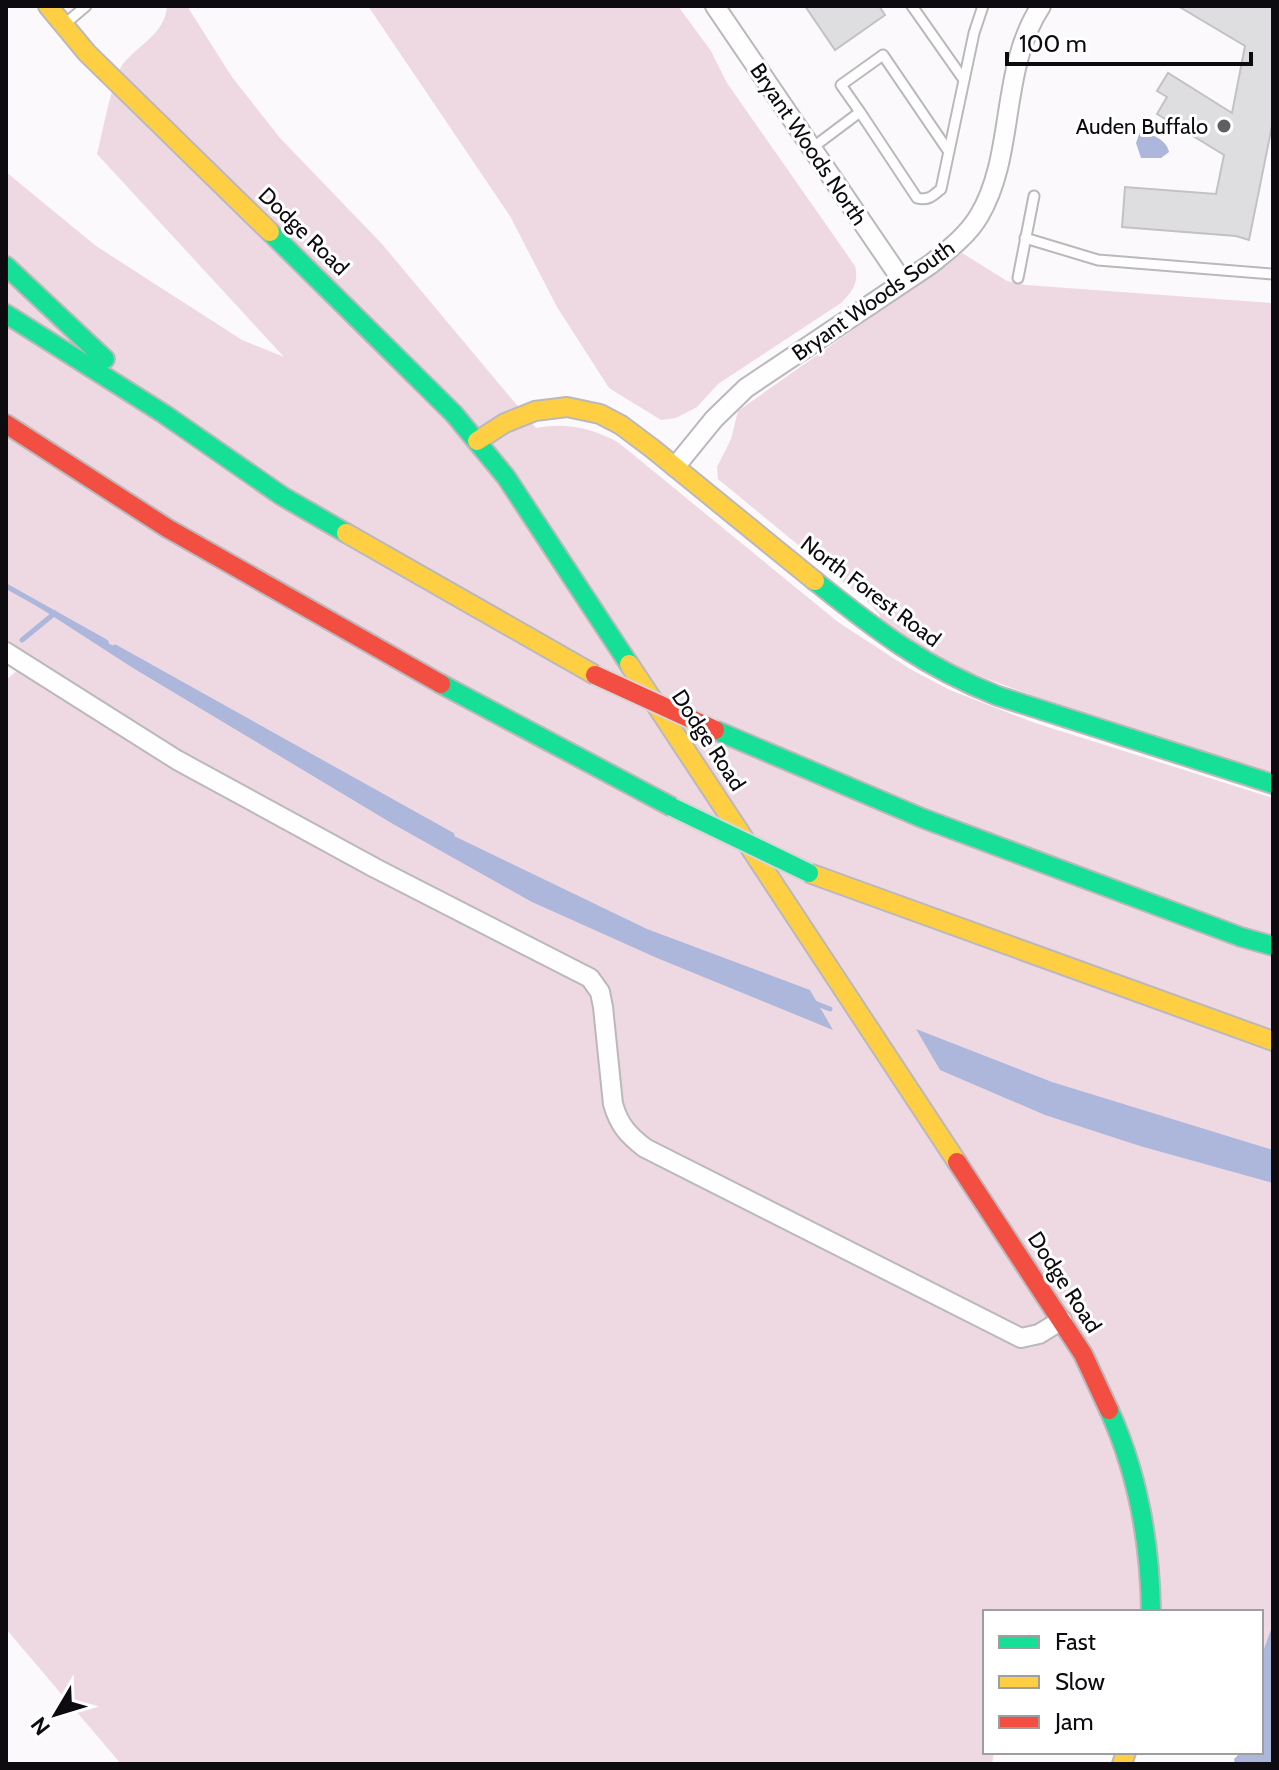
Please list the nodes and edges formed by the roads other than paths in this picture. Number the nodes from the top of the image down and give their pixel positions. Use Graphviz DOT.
graph roads {
  1 [pos="48,6"];
  2 [pos="86,6"];
  3 [pos="715,6"];
  4 [pos="912,6"];
  5 [pos="983,6"];
  6 [pos="1041,6"];
  7 [pos="63,25"];
  8 [pos="964,80"];
  9 [pos="860,112"];
  10 [pos="812,148"];
  11 [pos="949,152"];
  12 [pos="1034,196"];
  13 [pos="1025,238"];
  14 [pos="6,266"];
  15 [pos="1273,274"];
  16 [pos="1018,278"];
  17 [pos="903,282"];
  18 [pos="6,314"];
  19 [pos="164,414"];
  20 [pos="6,424"];
  21 [pos="477,441"];
  22 [pos="675,467"];
  23 [pos="6,652"];
  24 [pos="1273,784"];
  25 [pos="1273,946"];
  26 [pos="1273,1041"];
  27 [pos="1062,1320"];
  28 [pos="1151,1610"];
  1 -- 7 [label="main road, Dodge Road"];
  2 -- 7 [label="lane"];
  3 -- 10 [label="street, Bryant Woods North"];
  4 -- 8 [label="lane"];
  5 -- 8 [label="lane"];
  6 -- 17 [label="street, Bryant Woods South"];
  7 -- 21 [label="main road, Dodge Road"];
  8 -- 11 [label="lane"];
  9 -- 10 [label="lane"];
  9 -- 11 [label="lane"];
  9 -- 11 [label="lane"];
  10 -- 17 [label="street, Bryant Woods North"];
  12 -- 13 [label="lane"];
  13 -- 15 [label="lane"];
  13 -- 16 [label="lane"];
  14 -- 19 [label="main road"];
  17 -- 22 [label="street, Bryant Woods South"];
  18 -- 19 [label="main road"];
  19 -- 25 [label="main road, bridge"];
  20 -- 26 [label="main road, bridge"];
  21 -- 22 [label="main road, North Forest Road"];
  21 -- 27 [label="main road, Dodge Road"];
  22 -- 24 [label="main road, North Forest Road"];
  23 -- 27 [label="street"];
  27 -- 28 [label="main road, Dodge Road"];
}
